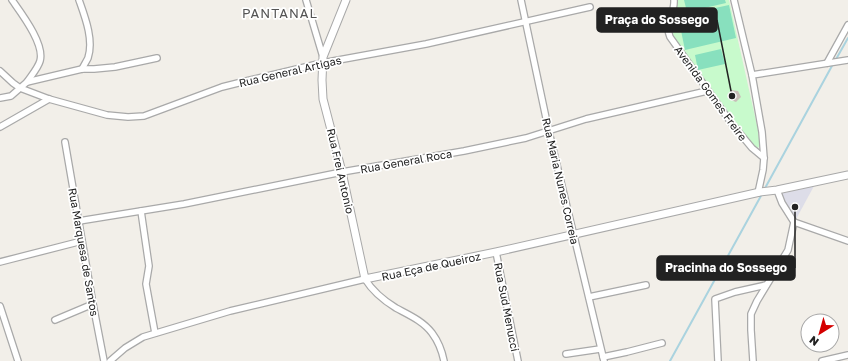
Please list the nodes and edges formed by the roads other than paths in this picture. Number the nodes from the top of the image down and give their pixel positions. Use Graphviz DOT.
graph roads {
  1 [pos="12,0"];
  2 [pos="79,0"];
  3 [pos="306,0"];
  4 [pos="346,0"];
  5 [pos="521,0"];
  6 [pos="674,0"];
  7 [pos="734,0"];
  8 [pos="590,7"];
  9 [pos="525,21"];
  10 [pos="848,25"];
  11 [pos="158,58"];
  12 [pos="322,60"];
  13 [pos="846,61"];
  14 [pos="829,63"];
  15 [pos="82,69"];
  16 [pos="0,71"];
  17 [pos="752,76"];
  18 [pos="27,82"];
  19 [pos="20,88"];
  20 [pos="707,91"];
  21 [pos="0,98"];
  22 [pos="49,99"];
  23 [pos="0,127"];
  24 [pos="549,132"];
  25 [pos="65,142"];
  26 [pos="764,158"];
  27 [pos="342,172"];
  28 [pos="848,175"];
  29 [pos="773,190"];
  30 [pos="759,193"];
  31 [pos="141,211"];
  32 [pos="79,220"];
  33 [pos="794,222"];
  34 [pos="574,234"];
  35 [pos="82,241"];
  36 [pos="848,241"];
  37 [pos="496,252"];
  38 [pos="0,262"];
  39 [pos="365,279"];
  40 [pos="646,285"];
  41 [pos="766,285"];
  42 [pos="589,297"];
  43 [pos="93,304"];
  44 [pos="0,306"];
  45 [pos="55,320"];
  46 [pos="155,333"];
  47 [pos="662,343"];
  48 [pos="600,349"];
  49 [pos="566,354"];
  50 [pos="848,354"];
  51 [pos="603,359"];
  52 [pos="18,361"];
  53 [pos="104,361"];
  54 [pos="110,361"];
  55 [pos="444,361"];
  56 [pos="518,361"];
  57 [pos="718,361"];
  58 [pos="753,361"];
  59 [pos="822,361"];
  1 -- 18 [label="street"];
  2 -- 15 [label="street"];
  3 -- 12 [label="street, Rua Frei Antonio"];
  4 -- 12 [label="street"];
  5 -- 9 [label="street, Rua Maria Nunes Correia"];
  6 -- 20 [label="street, Avenida Gomes Freire"];
  7 -- 17 [label="street"];
  8 -- 9 [label="street, Rua General Artigas"];
  9 -- 12 [label="street, Rua General Artigas"];
  9 -- 24 [label="street, Rua Maria Nunes Correia"];
  10 -- 14 [label="street"];
  11 -- 15 [label="street"];
  12 -- 22 [label="street, Rua General Artigas"];
  12 -- 27 [label="street, Rua Frei Antonio"];
  13 -- 14 [label="street"];
  14 -- 17 [label="street"];
  15 -- 18 [label="street"];
  16 -- 19 [label="street, Rua General Artigas"];
  17 -- 26 [label="street"];
  18 -- 19 [label="street"];
  19 -- 21 [label="street"];
  19 -- 22 [label="street, Rua General Artigas"];
  20 -- 24 [label="street, Rua General Roca"];
  20 -- 26 [label="street, Avenida Gomes Freire"];
  22 -- 23 [label="street"];
  24 -- 27 [label="street, Rua General Roca"];
  24 -- 34 [label="street, Rua Maria Nunes Correia"];
  25 -- 32 [label="street, Rua Marquesa de Santos"];
  26 -- 30 [label="street"];
  27 -- 31 [label="street, Rua General Roca"];
  27 -- 39 [label="street, Rua Frei Antonio"];
  28 -- 29 [label="street"];
  29 -- 30 [label="street, Rua Eça de Queiroz"];
  29 -- 33 [label="street"];
  30 -- 34 [label="street, Rua Eça de Queiroz"];
  31 -- 32 [label="street, Rua General Roca"];
  31 -- 46 [label="street"];
  32 -- 35 [label="street, Rua Marquesa de Santos"];
  33 -- 36 [label="street"];
  33 -- 41 [label="street"];
  34 -- 37 [label="street, Rua Eça de Queiroz"];
  34 -- 42 [label="street, Rua Maria Nunes Correia"];
  35 -- 38 [label="street"];
  35 -- 43 [label="street, Rua Marquesa de Santos"];
  37 -- 39 [label="street, Rua Eça de Queiroz"];
  37 -- 56 [label="street, Rua Sud Menucci"];
  39 -- 46 [label="street, Rua Eça de Queiroz"];
  39 -- 55 [label="street"];
  40 -- 42 [label="street"];
  41 -- 57 [label="street"];
  41 -- 58 [label="street"];
  42 -- 48 [label="street, Rua Maria Nunes Correia"];
  43 -- 45 [label="street"];
  43 -- 53 [label="street, Rua Marquesa de Santos"];
  44 -- 52 [label="street"];
  46 -- 54 [label="street, Rua Eça de Queiroz"];
  47 -- 51 [label="street"];
  48 -- 49 [label="street"];
  48 -- 51 [label="street, Rua Maria Nunes Correia"];
  50 -- 59 [label="street"];
}
